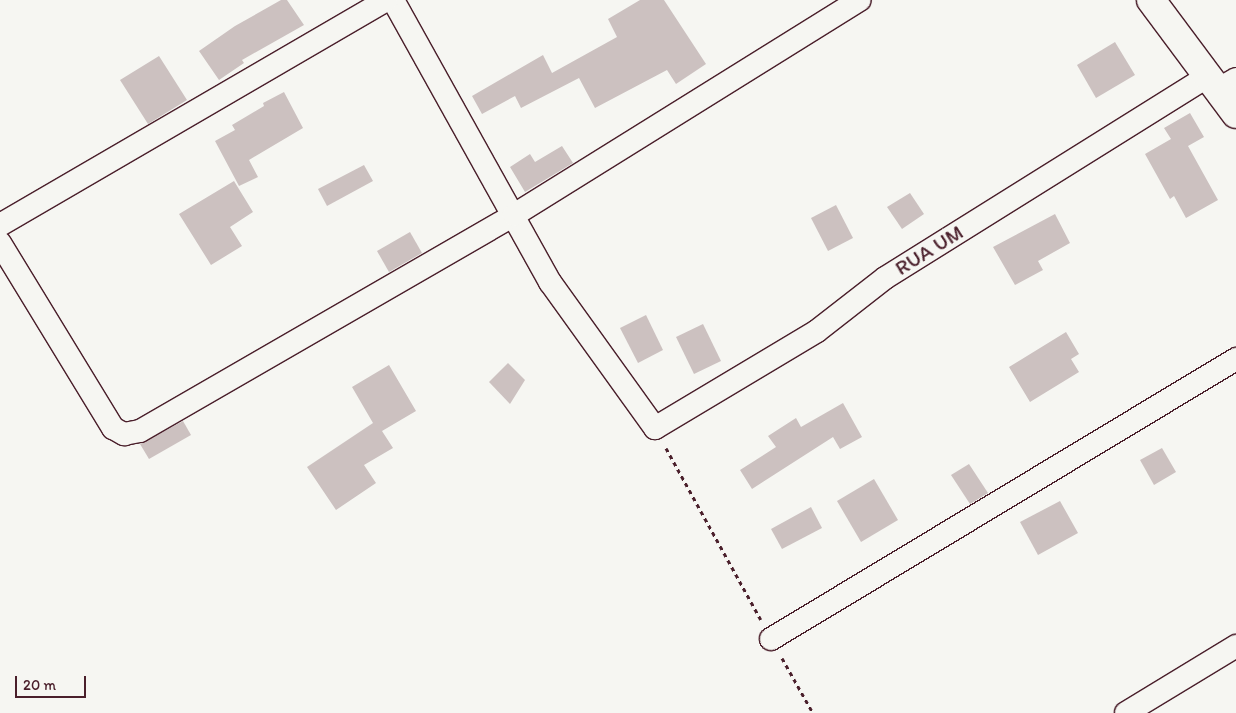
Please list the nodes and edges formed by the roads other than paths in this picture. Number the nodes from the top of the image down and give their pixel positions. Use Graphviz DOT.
graph roads {
  1 [pos="386,0"];
  2 [pos="393,0"];
  3 [pos="859,0"];
  4 [pos="1151,0"];
  5 [pos="1220,82"];
  6 [pos="1236,114"];
  7 [pos="514,216"];
  8 [pos="0,225"];
  9 [pos="0,243"];
  10 [pos="1236,359"];
  11 [pos="771,639"];
  12 [pos="1236,646"];
  13 [pos="1126,713"];
  1 -- 8 [label="street"];
  2 -- 7 [label="street"];
  3 -- 7 [label="street"];
  4 -- 5 [label="street"];
  5 -- 6 [label="street"];
  5 -- 7 [label="street, RUA UM"];
  7 -- 9 [label="street"];
  10 -- 11 [label="street"];
  12 -- 13 [label="street"];
}
